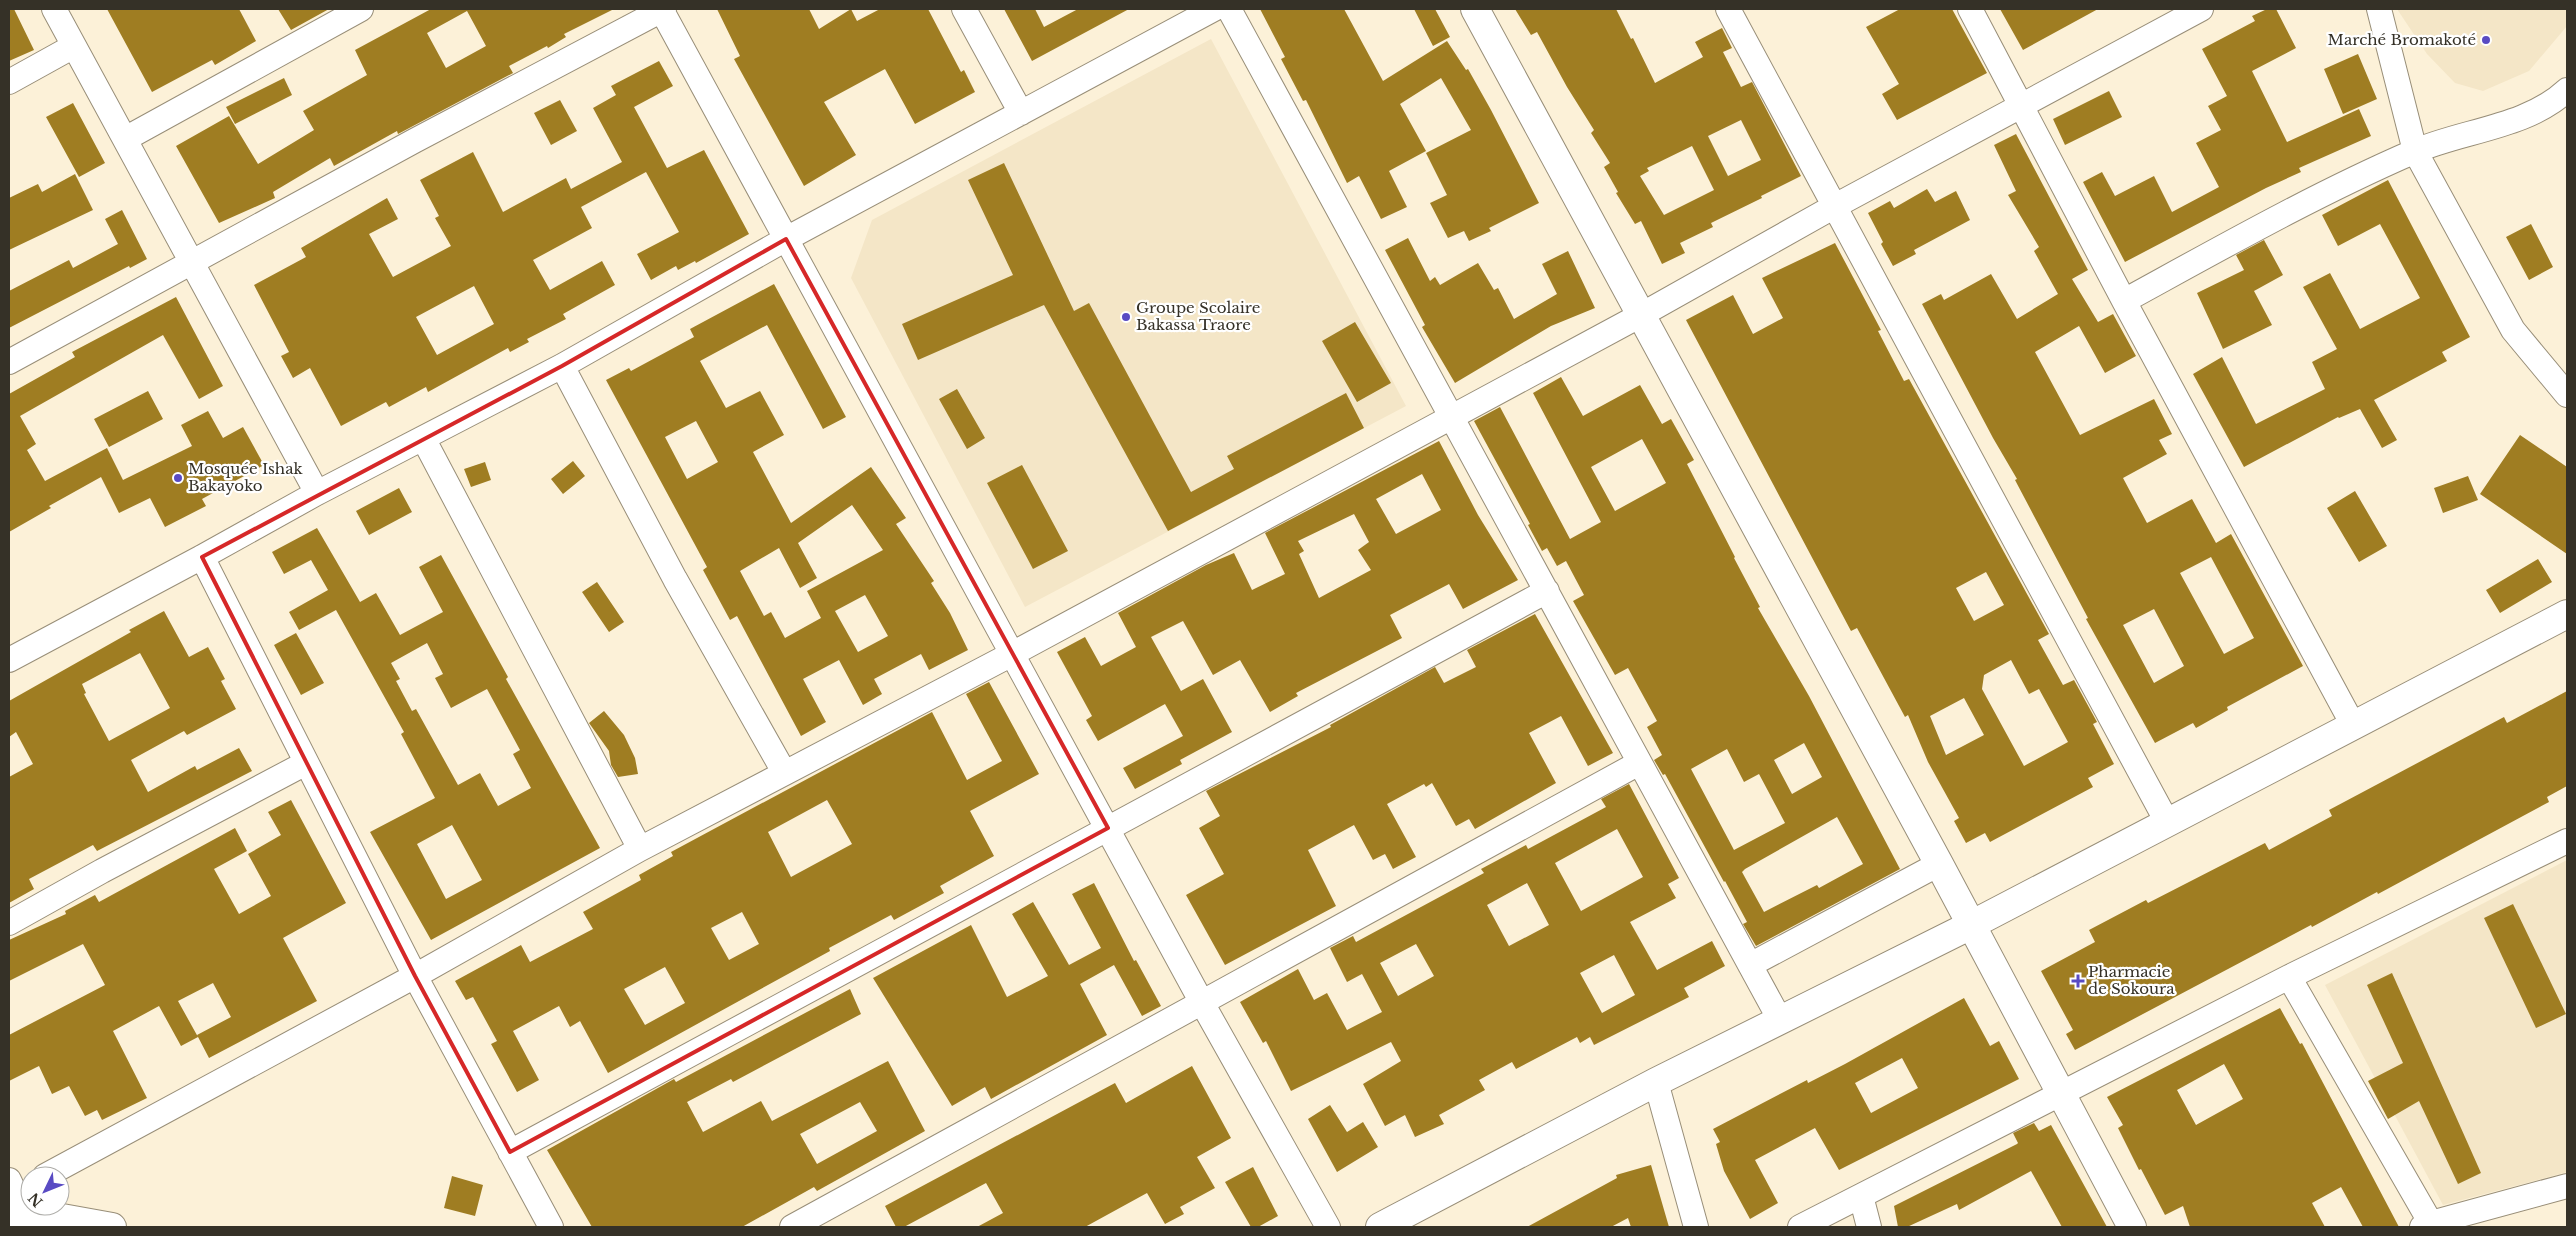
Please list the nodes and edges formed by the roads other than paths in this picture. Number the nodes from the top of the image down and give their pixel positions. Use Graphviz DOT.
graph roads {
  1 [pos="54,9"];
  2 [pos="361,9"];
  3 [pos="662,9"];
  4 [pos="964,9"];
  5 [pos="1214,9"];
  6 [pos="1230,9"];
  7 [pos="1475,9"];
  8 [pos="1728,9"];
  9 [pos="1970,9"];
  10 [pos="2201,9"];
  11 [pos="2379,9"];
  12 [pos="74,46"];
  13 [pos="9,82"];
  14 [pos="2567,90"];
  15 [pos="2021,106"];
  16 [pos="1021,113"];
  17 [pos="124,138"];
  18 [pos="2415,151"];
  19 [pos="1836,206"];
  20 [pos="786,239"];
  21 [pos="192,263"];
  22 [pos="2124,301"];
  23 [pos="1641,315"];
  24 [pos="9,362"];
  25 [pos="562,366"];
  26 [pos="2567,395"];
  27 [pos="1452,417"];
  28 [pos="423,438"];
  29 [pos="317,493"];
  30 [pos="202,558"];
  31 [pos="1546,591"];
  32 [pos="2567,614"];
  33 [pos="1012,654"];
  34 [pos="9,660"];
  35 [pos="2353,725"];
  36 [pos="306,763"];
  37 [pos="1639,763"];
  38 [pos="784,772"];
  39 [pos="2167,822"];
  40 [pos="1108,828"];
  41 [pos="2567,841"];
  42 [pos="640,849"];
  43 [pos="1939,864"];
  44 [pos="9,924"];
  45 [pos="1971,925"];
  46 [pos="1750,965"];
  47 [pos="415,976"];
  48 [pos="2290,978"];
  49 [pos="1201,1001"];
  50 [pos="1780,1020"];
  51 [pos="1656,1082"];
  52 [pos="2061,1092"];
  53 [pos="510,1152"];
  54 [pos="64,1166"];
  55 [pos="2567,1186"];
  56 [pos="1861,1196"];
  57 [pos="18,1198"];
  58 [pos="2429,1226"];
  59 [pos="112,1227"];
  60 [pos="551,1227"];
  61 [pos="792,1227"];
  62 [pos="1328,1227"];
  63 [pos="1380,1227"];
  64 [pos="1696,1227"];
  65 [pos="1800,1227"];
  66 [pos="1869,1227"];
  67 [pos="2132,1227"];
  1 -- 12 [label="street"];
  2 -- 17 [label="street"];
  3 -- 20 [label="street"];
  3 -- 21 [label="street"];
  4 -- 16 [label="street"];
  5 -- 16 [label="street"];
  6 -- 27 [label="street"];
  7 -- 23 [label="main road"];
  8 -- 19 [label="street"];
  9 -- 15 [label="street"];
  10 -- 15 [label="street"];
  11 -- 18 [label="street"];
  12 -- 13 [label="street"];
  12 -- 17 [label="street"];
  14 -- 18 [label="street"];
  15 -- 19 [label="street"];
  15 -- 22 [label="street"];
  16 -- 20 [label="street"];
  17 -- 21 [label="street"];
  18 -- 22 [label="street"];
  18 -- 26 [label="street"];
  19 -- 23 [label="street"];
  19 -- 39 [label="street"];
  20 -- 25 [label="street"];
  20 -- 33 [label="street"];
  21 -- 24 [label="street"];
  21 -- 29 [label="street"];
  22 -- 35 [label="street"];
  23 -- 27 [label="street"];
  23 -- 43 [label="main road"];
  25 -- 28 [label="street"];
  25 -- 38 [label="street"];
  27 -- 31 [label="street"];
  27 -- 33 [label="street"];
  28 -- 29 [label="street"];
  28 -- 42 [label="street"];
  29 -- 30 [label="street"];
  30 -- 34 [label="street"];
  30 -- 36 [label="street"];
  31 -- 37 [label="street"];
  31 -- 40 [label="street"];
  32 -- 35 [label="main road"];
  33 -- 38 [label="street"];
  33 -- 40 [label="street"];
  35 -- 39 [label="main road"];
  36 -- 44 [label="street"];
  36 -- 47 [label="street"];
  37 -- 46 [label="street"];
  37 -- 49 [label="street"];
  38 -- 42 [label="street"];
  39 -- 45 [label="main road"];
  40 -- 49 [label="street"];
  40 -- 53 [label="street"];
  41 -- 48 [label="street"];
  42 -- 47 [label="street"];
  43 -- 45 [label="main road"];
  43 -- 46 [label="street"];
  45 -- 50 [label="main road"];
  45 -- 52 [label="main road"];
  46 -- 50 [label="street"];
  47 -- 53 [label="street"];
  47 -- 54 [label="street"];
  48 -- 52 [label="street"];
  48 -- 58 [label="street"];
  49 -- 61 [label="street"];
  49 -- 62 [label="street"];
  50 -- 51 [label="main road"];
  51 -- 63 [label="main road"];
  51 -- 64 [label="street"];
  52 -- 56 [label="street"];
  52 -- 67 [label="main road"];
  53 -- 60 [label="street"];
  55 -- 58 [label="street"];
  56 -- 65 [label="street"];
  56 -- 66 [label="street"];
  57 -- 59 [label="main road"];
}
